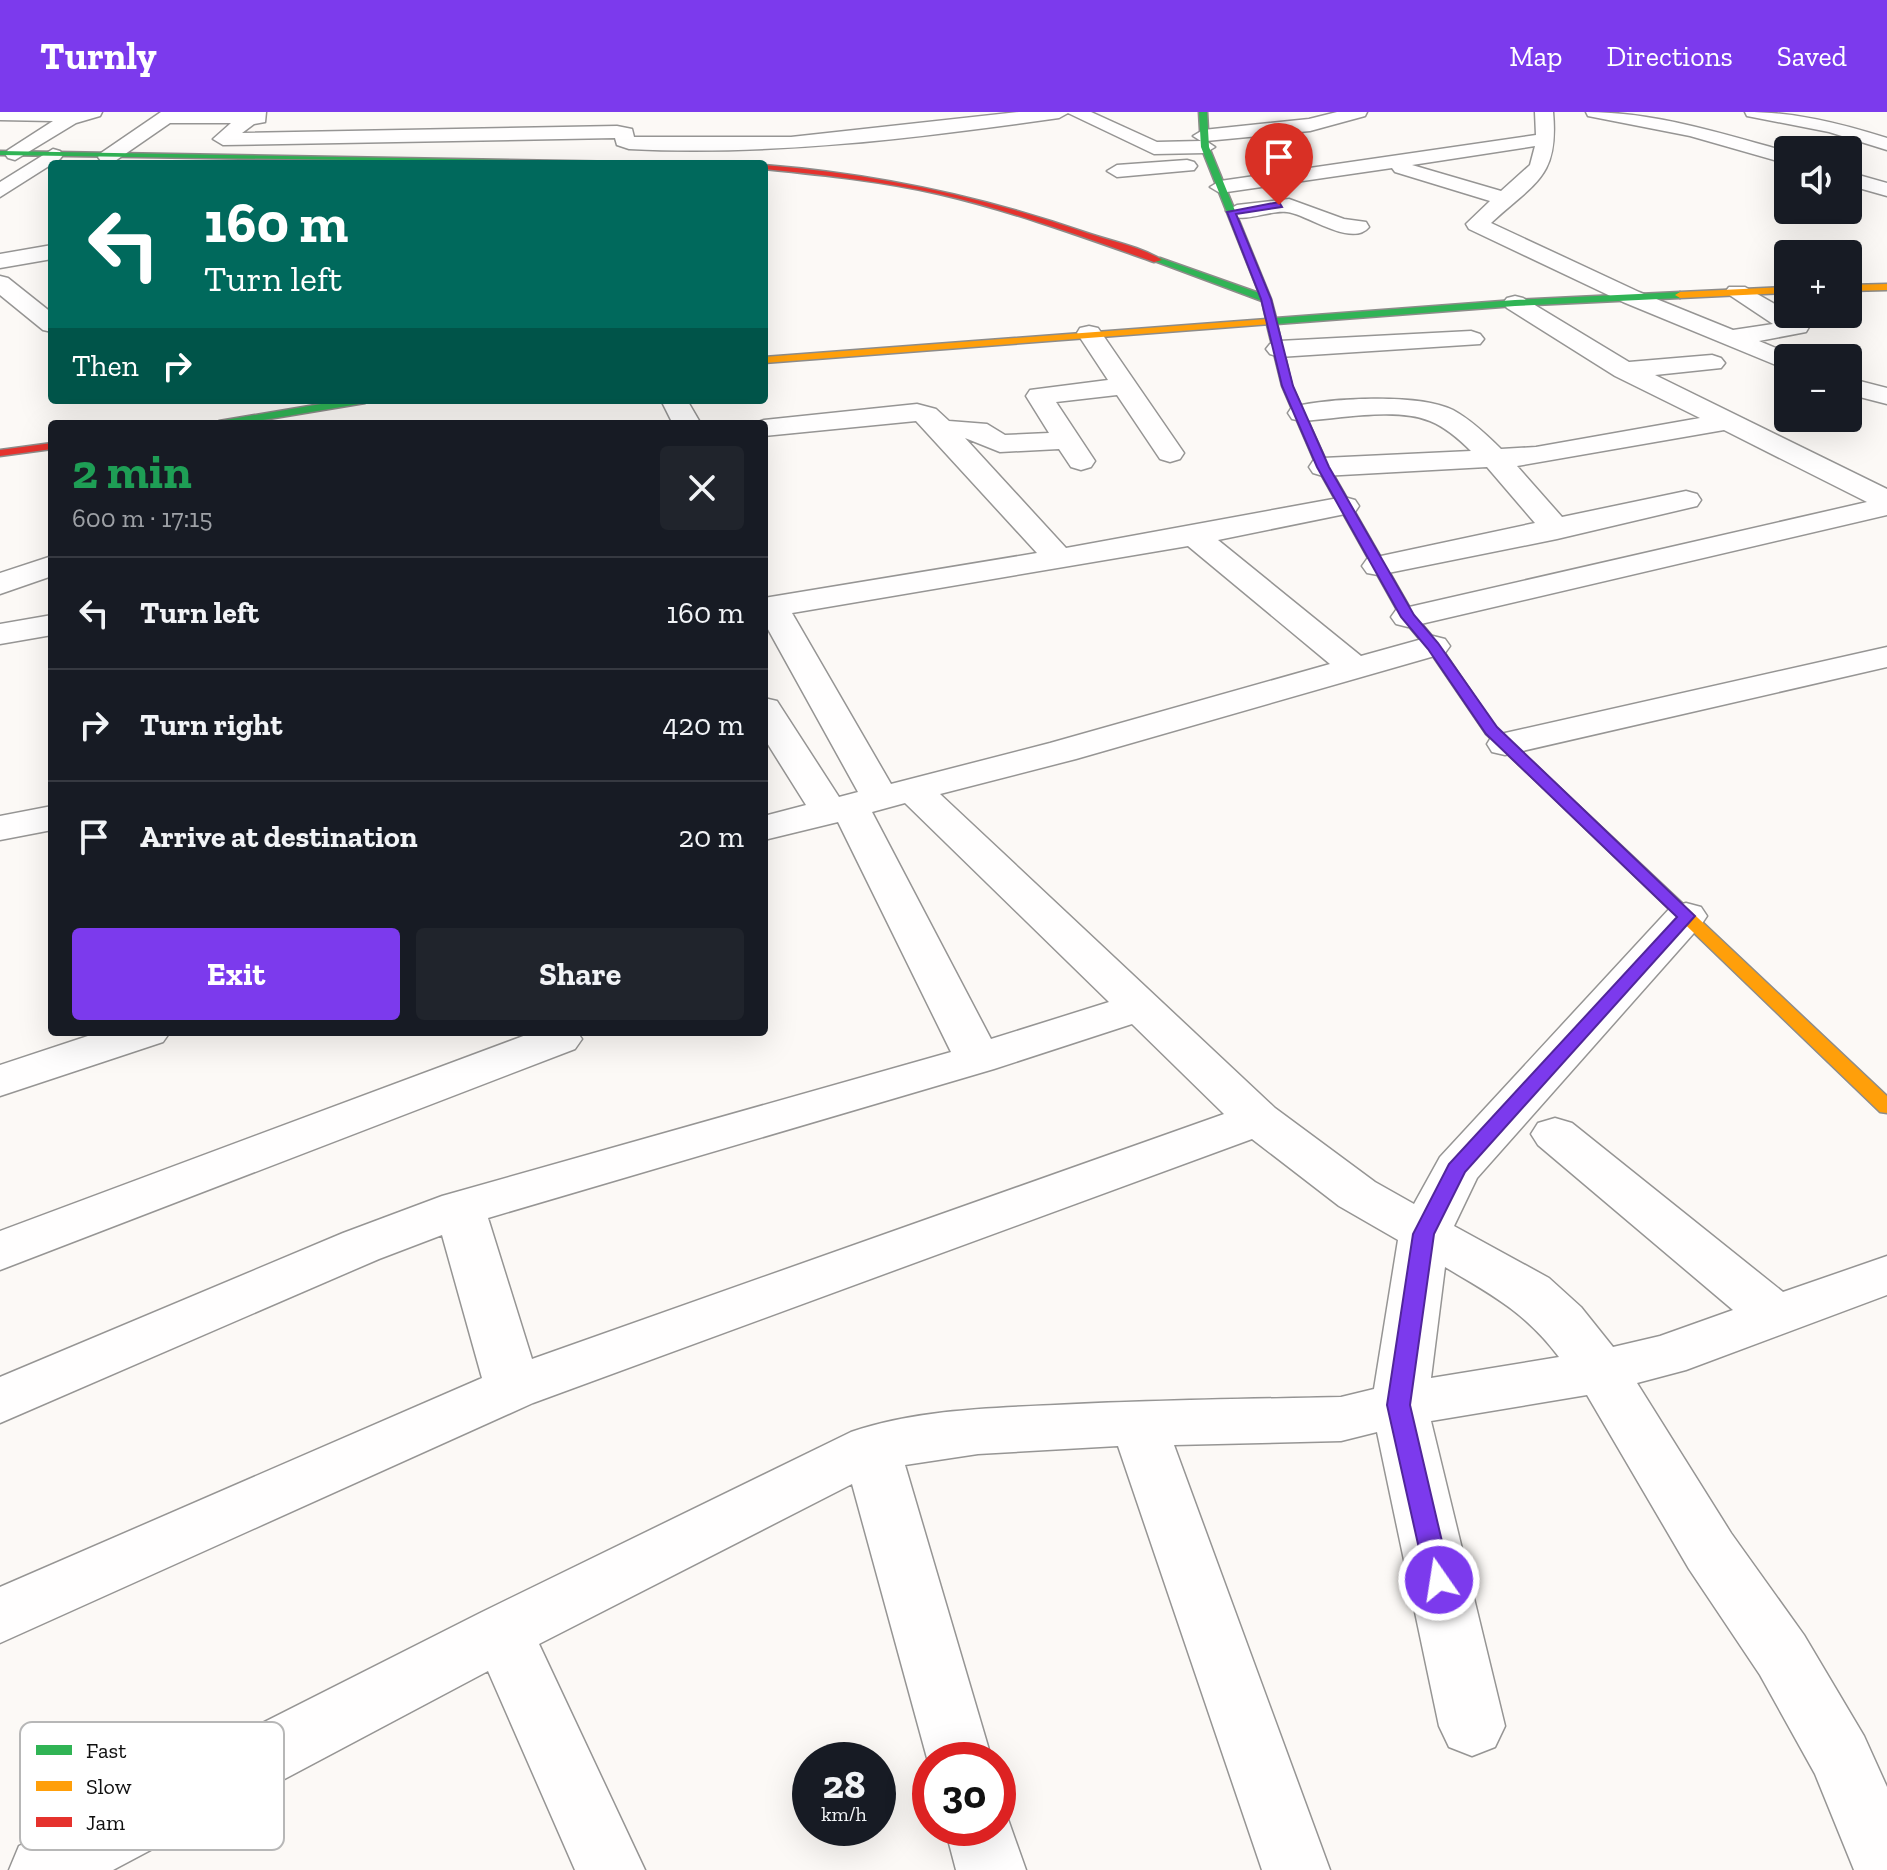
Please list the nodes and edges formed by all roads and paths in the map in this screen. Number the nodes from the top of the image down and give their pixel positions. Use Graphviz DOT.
graph roads {
  1 [pos="1059,112"];
  2 [pos="1076,112"];
  3 [pos="1203,112"];
  4 [pos="1358,112"];
  5 [pos="1544,112"];
  6 [pos="1595,112"];
  7 [pos="1754,112"];
  8 [pos="0,114"];
  9 [pos="84,114"];
  10 [pos="170,114"];
  11 [pos="253,115"];
  12 [pos="280,118"];
  13 [pos="326,118"];
  14 [pos="1014,118"];
  15 [pos="1324,121"];
  16 [pos="538,124"];
  17 [pos="707,125"];
  18 [pos="1887,125"];
  19 [pos="1037,131"];
  20 [pos="1370,133"];
  21 [pos="1857,133"];
  22 [pos="1848,136"];
  23 [pos="223,139"];
  24 [pos="1546,139"];
  25 [pos="1400,141"];
  26 [pos="1887,144"];
  27 [pos="1207,149"];
  28 [pos="1446,153"];
  29 [pos="1774,153"];
  30 [pos="8,154"];
  31 [pos="714,154"];
  32 [pos="53,155"];
  33 [pos="108,157"];
  34 [pos="200,159"];
  35 [pos="132,160"];
  36 [pos="170,160"];
  37 [pos="263,160"];
  38 [pos="516,160"];
  39 [pos="1387,162"];
  40 [pos="768,167"];
  41 [pos="1117,171"];
  42 [pos="1862,182"];
  43 [pos="1220,187"];
  44 [pos="1887,190"];
  45 [pos="0,192"];
  46 [pos="39,193"];
  47 [pos="1506,199"];
  48 [pos="1231,212"];
  49 [pos="1358,227"];
  50 [pos="48,253"];
  51 [pos="0,261"];
  52 [pos="2,286"];
  53 [pos="1887,287"];
  54 [pos="1862,288"];
  55 [pos="1774,291"];
  56 [pos="1737,292"];
  57 [pos="39,295"];
  58 [pos="1631,297"];
  59 [pos="1266,299"];
  60 [pos="1515,303"];
  61 [pos="48,316"];
  62 [pos="1270,320"];
  63 [pos="1089,333"];
  64 [pos="1732,338"];
  65 [pos="1471,339"];
  66 [pos="1279,349"];
  67 [pos="1774,356"];
  68 [pos="768,360"];
  69 [pos="1712,363"];
  70 [pos="1624,370"];
  71 [pos="1126,386"];
  72 [pos="1862,390"];
  73 [pos="1887,396"];
  74 [pos="325,404"];
  75 [pos="1302,413"];
  76 [pos="246,420"];
  77 [pos="1728,421"];
  78 [pos="768,428"];
  79 [pos="942,429"];
  80 [pos="1067,440"];
  81 [pos="48,447"];
  82 [pos="0,453"];
  83 [pos="1170,453"];
  84 [pos="1495,459"];
  85 [pos="1083,464"];
  86 [pos="1323,467"];
  87 [pos="1686,500"];
  88 [pos="1887,500"];
  89 [pos="1344,506"];
  90 [pos="1887,506"];
  91 [pos="1557,530"];
  92 [pos="1194,536"];
  93 [pos="1059,559"];
  94 [pos="48,566"];
  95 [pos="1378,566"];
  96 [pos="0,584"];
  97 [pos="0,600"];
  98 [pos="768,608"];
  99 [pos="1408,617"];
  100 [pos="27,630"];
  101 [pos="1433,646"];
  102 [pos="1887,657"];
  103 [pos="1353,666"];
  104 [pos="768,713"];
  105 [pos="1505,744"];
  106 [pos="869,802"];
  107 [pos="48,819"];
  108 [pos="768,827"];
  109 [pos="0,828"];
  110 [pos="1686,916"];
  111 [pos="1138,1007"];
  112 [pos="118,1036"];
  113 [pos="96,1039"];
  114 [pos="559,1039"];
  115 [pos="978,1059"];
  116 [pos="0,1081"];
  117 [pos="1887,1107"];
  118 [pos="1258,1119"];
  119 [pos="1555,1134"];
  120 [pos="460,1209"];
  121 [pos="1424,1234"];
  122 [pos="0,1251"];
  123 [pos="1887,1275"];
  124 [pos="1777,1317"];
  125 [pos="1601,1371"];
  126 [pos="513,1388"];
  127 [pos="0,1401"];
  128 [pos="1399,1405"];
  129 [pos="1138,1423"];
  130 [pos="871,1448"];
  131 [pos="0,1616"];
  132 [pos="502,1632"];
  133 [pos="1472,1726"];
  134 [pos="954,1742"];
  135 [pos="284,1745"];
  136 [pos="984,1846"];
  137 [pos="82,1850"];
  138 [pos="1887,1866"];
  139 [pos="1296,1869"];
  140 [pos="44,1870"];
  141 [pos="610,1870"];
  142 [pos="991,1870"];
  1 -- 14 [label="street"];
  2 -- 27 [label="street"];
  3 -- 27 [label="street"];
  4 -- 15 [label="street"];
  5 -- 24 [label="street"];
  6 -- 29 [label="street"];
  7 -- 21 [label="street"];
  8 -- 9 [label="street"];
  9 -- 30 [label="street"];
  10 -- 11 [label="street"];
  10 -- 33 [label="street"];
  11 -- 12 [label="street"];
  11 -- 23 [label="street"];
  13 -- 16 [label="street"];
  14 -- 19 [label="street"];
  14 -- 31 [label="street"];
  15 -- 20 [label="street"];
  15 -- 27 [label="street"];
  16 -- 23 [label="street"];
  16 -- 31 [label="street"];
  16 -- 38 [label="street"];
  17 -- 31 [label="street"];
  18 -- 21 [label="street"];
  21 -- 22 [label="street"];
  21 -- 26 [label="street"];
  23 -- 34 [label="street"];
  24 -- 28 [label="street"];
  24 -- 47 [label="street"];
  25 -- 28 [label="street"];
  27 -- 41 [label="street"];
  27 -- 43 [label="street"];
  28 -- 39 [label="street"];
  30 -- 32 [label="street"];
  32 -- 33 [label="street"];
  32 -- 45 [label="street"];
  33 -- 35 [label="street"];
  34 -- 36 [label="street"];
  34 -- 37 [label="street"];
  39 -- 43 [label="street"];
  39 -- 47 [label="street"];
  40 -- 59 [label="street"];
  42 -- 44 [label="street"];
  43 -- 48 [label="street"];
  45 -- 46 [label="street"];
  47 -- 58 [label="street"];
  48 -- 49 [label="street"];
  48 -- 59 [label="street"];
  50 -- 51 [label="street"];
  52 -- 57 [label="street"];
  53 -- 54 [label="street"];
  55 -- 56 [label="street"];
  56 -- 58 [label="street"];
  56 -- 64 [label="street"];
  57 -- 61 [label="street"];
  58 -- 60 [label="street"];
  58 -- 64 [label="street"];
  59 -- 62 [label="street"];
  60 -- 62 [label="street"];
  60 -- 70 [label="street"];
  62 -- 63 [label="street"];
  62 -- 66 [label="street"];
  63 -- 68 [label="street"];
  63 -- 71 [label="street"];
  64 -- 67 [label="street"];
  65 -- 66 [label="street"];
  66 -- 75 [label="street"];
  69 -- 70 [label="street"];
  70 -- 77 [label="street"];
  71 -- 80 [label="street"];
  71 -- 83 [label="street"];
  72 -- 73 [label="street"];
  74 -- 76 [label="street"];
  75 -- 84 [label="street"];
  75 -- 86 [label="street"];
  77 -- 84 [label="street"];
  77 -- 88 [label="street"];
  78 -- 79 [label="street"];
  79 -- 80 [label="street"];
  79 -- 93 [label="street"];
  80 -- 85 [label="street"];
  81 -- 82 [label="street"];
  84 -- 86 [label="street"];
  84 -- 91 [label="street"];
  86 -- 89 [label="street"];
  87 -- 91 [label="street"];
  89 -- 92 [label="street"];
  89 -- 95 [label="street"];
  90 -- 99 [label="street"];
  91 -- 95 [label="street"];
  92 -- 93 [label="street"];
  92 -- 103 [label="street"];
  93 -- 98 [label="street"];
  94 -- 96 [label="street"];
  95 -- 99 [label="street"];
  97 -- 100 [label="street"];
  98 -- 106 [label="street"];
  99 -- 101 [label="street"];
  101 -- 103 [label="street"];
  101 -- 105 [label="street"];
  102 -- 105 [label="street"];
  103 -- 106 [label="street"];
  104 -- 106 [label="street"];
  105 -- 110 [label="street"];
  106 -- 108 [label="street"];
  106 -- 111 [label="street"];
  106 -- 115 [label="street"];
  107 -- 109 [label="street"];
  110 -- 117 [label="street"];
  110 -- 121 [label="street"];
  111 -- 115 [label="street"];
  111 -- 118 [label="street"];
  112 -- 113 [label="street"];
  113 -- 116 [label="street"];
  114 -- 122 [label="street"];
  115 -- 120 [label="street"];
  118 -- 121 [label="street"];
  118 -- 126 [label="street"];
  119 -- 124 [label="street"];
  120 -- 126 [label="street"];
  120 -- 127 [label="street"];
  121 -- 125 [label="street"];
  121 -- 128 [label="street"];
  123 -- 124 [label="street"];
  124 -- 125 [label="street"];
  125 -- 128 [label="street"];
  125 -- 138 [label="street"];
  126 -- 131 [label="street"];
  128 -- 129 [label="street"];
  128 -- 133 [label="street"];
  129 -- 130 [label="street"];
  129 -- 139 [label="street"];
  130 -- 132 [label="street"];
  130 -- 134 [label="street"];
  132 -- 135 [label="street"];
  132 -- 141 [label="street"];
  136 -- 142 [label="street"];
  137 -- 140 [label="street"];
}
